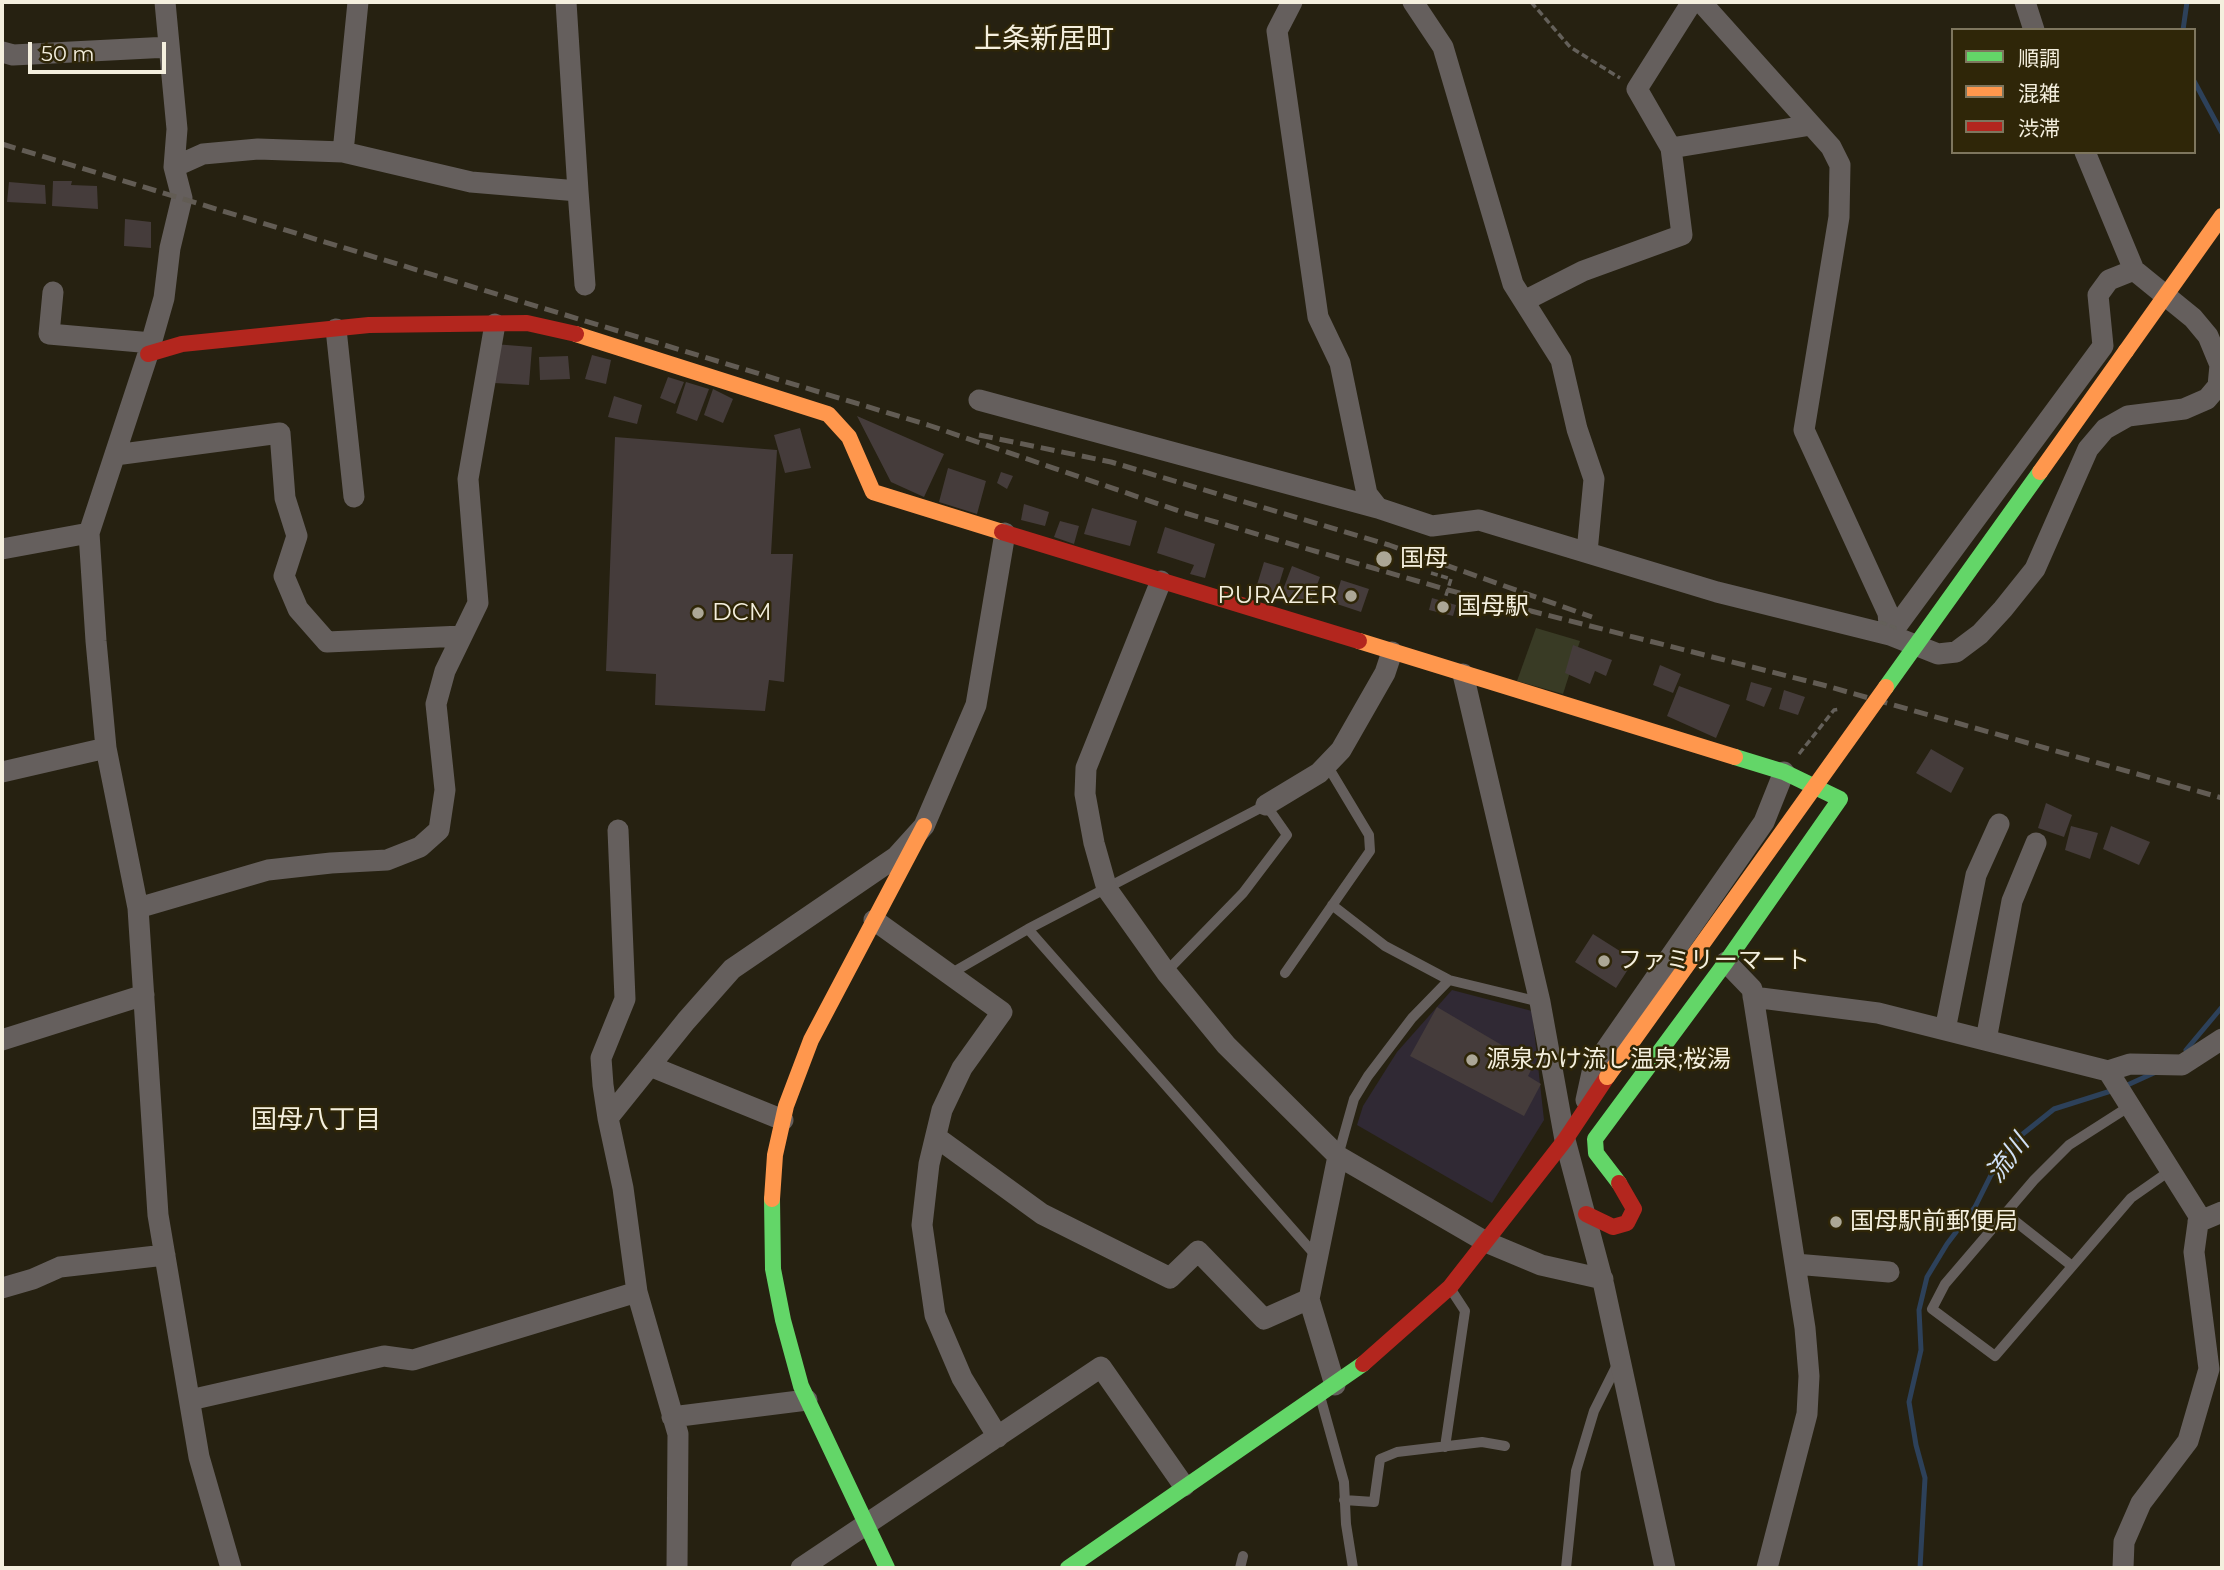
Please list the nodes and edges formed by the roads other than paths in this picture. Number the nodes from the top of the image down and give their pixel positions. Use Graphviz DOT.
graph roads {
  1 [pos="165,2"];
  2 [pos="358,2"];
  3 [pos="566,2"];
  4 [pos="1293,2"];
  5 [pos="1413,2"];
  6 [pos="1692,2"];
  7 [pos="1701,2"];
  8 [pos="2025,2"];
  9 [pos="2033,28"];
  10 [pos="169,47"];
  11 [pos="2,52"];
  12 [pos="1811,125"];
  13 [pos="1671,148"];
  14 [pos="344,152"];
  15 [pos="2086,154"];
  16 [pos="174,167"];
  17 [pos="578,191"];
  18 [pos="2222,216"];
  19 [pos="2134,270"];
  20 [pos="585,285"];
  21 [pos="53,292"];
  22 [pos="2166,295"];
  23 [pos="1524,301"];
  24 [pos="495,324"];
  25 [pos="336,329"];
  26 [pos="150,348"];
  27 [pos="2221,375"];
  28 [pos="979,400"];
  29 [pos="115,455"];
  30 [pos="354,497"];
  31 [pos="1378,508"];
  32 [pos="89,533"];
  33 [pos="1005,533"];
  34 [pos="2,549"];
  35 [pos="1587,552"];
  36 [pos="1161,581"];
  37 [pos="1890,629"];
  38 [pos="462,636"];
  39 [pos="1392,652"];
  40 [pos="1463,674"];
  41 [pos="106,748"];
  42 [pos="1327,765"];
  43 [pos="2,772"];
  44 [pos="1784,772"];
  45 [pos="1266,805"];
  46 [pos="1999,824"];
  47 [pos="924,826"];
  48 [pos="618,830"];
  49 [pos="2036,843"];
  50 [pos="1107,889"];
  51 [pos="1332,905"];
  52 [pos="138,908"];
  53 [pos="874,920"];
  54 [pos="1028,929"];
  55 [pos="1726,962"];
  56 [pos="1166,972"];
  57 [pos="1285,973"];
  58 [pos="950,974"];
  59 [pos="1449,980"];
  60 [pos="144,995"];
  61 [pos="1754,997"];
  62 [pos="1540,1002"];
  63 [pos="1945,1030"];
  64 [pos="2222,1039"];
  65 [pos="2,1040"];
  66 [pos="1986,1040"];
  67 [pos="650,1066"];
  68 [pos="2108,1070"];
  69 [pos="2130,1105"];
  70 [pos="1583,1112"];
  71 [pos="608,1118"];
  72 [pos="783,1120"];
  73 [pos="936,1137"];
  74 [pos="1565,1140"];
  75 [pos="1338,1156"];
  76 [pos="2171,1170"];
  77 [pos="2222,1212"];
  78 [pos="1586,1214"];
  79 [pos="2006,1214"];
  80 [pos="2198,1222"];
  81 [pos="1486,1242"];
  82 [pos="165,1255"];
  83 [pos="1317,1257"];
  84 [pos="1795,1264"];
  85 [pos="2072,1266"];
  86 [pos="1889,1272"];
  87 [pos="1603,1279"];
  88 [pos="1450,1287"];
  89 [pos="2,1288"];
  90 [pos="637,1292"];
  91 [pos="1309,1299"];
  92 [pos="1619,1360"];
  93 [pos="1328,1390"];
  94 [pos="190,1400"];
  95 [pos="807,1400"];
  96 [pos="673,1417"];
  97 [pos="998,1437"];
  98 [pos="1505,1446"];
  99 [pos="1445,1447"];
  100 [pos="1184,1486"];
  101 [pos="1344,1500"];
  102 [pos="866,1524"];
  103 [pos="1243,1556"];
  104 [pos="231,1568"];
  105 [pos="677,1568"];
  106 [pos="801,1568"];
  107 [pos="887,1568"];
  108 [pos="1069,1568"];
  109 [pos="1240,1568"];
  110 [pos="1353,1568"];
  111 [pos="1566,1568"];
  112 [pos="1665,1568"];
  113 [pos="1767,1568"];
  114 [pos="2123,1568"];
  1 -- 10 [label="street"];
  2 -- 14 [label="street"];
  3 -- 17 [label="street"];
  4 -- 31 [label="street"];
  5 -- 23 [label="street"];
  6 -- 13 [label="street"];
  7 -- 12 [label="street"];
  8 -- 9 [label="street"];
  10 -- 11 [label="street"];
  10 -- 16 [label="street"];
  12 -- 13 [label="street"];
  12 -- 37 [label="street"];
  13 -- 23 [label="street"];
  14 -- 16 [label="street"];
  14 -- 17 [label="street"];
  15 -- 19 [label="street"];
  16 -- 26 [label="street"];
  17 -- 20 [label="street"];
  18 -- 22 [label="street"];
  19 -- 22 [label="street"];
  19 -- 37 [label="street"];
  21 -- 26 [label="street"];
  22 -- 27 [label="street"];
  22 -- 70 [label="street, bridge"];
  23 -- 35 [label="street"];
  24 -- 25 [label="street"];
  24 -- 33 [label="street"];
  24 -- 38 [label="street"];
  25 -- 26 [label="street"];
  25 -- 30 [label="street"];
  26 -- 29 [label="street"];
  27 -- 37 [label="street"];
  28 -- 31 [label="street"];
  29 -- 32 [label="street"];
  29 -- 38 [label="street"];
  31 -- 35 [label="street"];
  32 -- 34 [label="street"];
  32 -- 41 [label="street"];
  33 -- 36 [label="street"];
  33 -- 47 [label="street"];
  35 -- 37 [label="street"];
  36 -- 39 [label="street"];
  36 -- 50 [label="street"];
  38 -- 52 [label="street"];
  39 -- 40 [label="street"];
  39 -- 42 [label="street"];
  40 -- 44 [label="street"];
  40 -- 62 [label="street"];
  41 -- 43 [label="street"];
  41 -- 52 [label="street"];
  42 -- 45 [label="street"];
  42 -- 51 [label="lane"];
  44 -- 55 [label="street"];
  44 -- 70 [label="street"];
  45 -- 50 [label="lane"];
  45 -- 56 [label="lane"];
  46 -- 63 [label="street"];
  47 -- 53 [label="street"];
  47 -- 67 [label="street"];
  48 -- 71 [label="street"];
  49 -- 66 [label="street"];
  50 -- 54 [label="lane"];
  50 -- 56 [label="street"];
  51 -- 57 [label="lane"];
  51 -- 59 [label="lane"];
  52 -- 60 [label="street"];
  53 -- 58 [label="street"];
  53 -- 72 [label="street"];
  54 -- 58 [label="lane"];
  54 -- 83 [label="lane"];
  55 -- 61 [label="street"];
  55 -- 78 [label="street"];
  56 -- 75 [label="street"];
  58 -- 73 [label="street"];
  59 -- 62 [label="lane"];
  59 -- 75 [label="lane"];
  60 -- 65 [label="street"];
  60 -- 82 [label="street"];
  61 -- 63 [label="street"];
  61 -- 84 [label="street"];
  62 -- 74 [label="street"];
  63 -- 66 [label="street"];
  64 -- 68 [label="street"];
  66 -- 68 [label="street"];
  67 -- 71 [label="street"];
  67 -- 72 [label="street"];
  68 -- 69 [label="street"];
  69 -- 76 [label="street"];
  69 -- 79 [label="lane"];
  70 -- 74 [label="street"];
  71 -- 90 [label="street"];
  72 -- 95 [label="street"];
  73 -- 91 [label="street"];
  73 -- 97 [label="street"];
  74 -- 78 [label="street"];
  74 -- 81 [label="street"];
  75 -- 81 [label="street"];
  75 -- 83 [label="street"];
  76 -- 80 [label="street"];
  76 -- 85 [label="lane"];
  77 -- 80 [label="street"];
  78 -- 87 [label="street"];
  79 -- 85 [label="lane"];
  79 -- 85 [label="lane"];
  80 -- 114 [label="street"];
  81 -- 87 [label="street"];
  81 -- 88 [label="street"];
  82 -- 89 [label="street"];
  82 -- 94 [label="street"];
  83 -- 91 [label="street"];
  84 -- 86 [label="street"];
  84 -- 113 [label="street"];
  87 -- 92 [label="street"];
  88 -- 93 [label="street"];
  88 -- 99 [label="lane"];
  90 -- 94 [label="street"];
  90 -- 96 [label="street"];
  91 -- 93 [label="street"];
  92 -- 111 [label="lane"];
  92 -- 112 [label="street"];
  93 -- 100 [label="street"];
  93 -- 101 [label="lane"];
  94 -- 104 [label="street"];
  95 -- 96 [label="street"];
  95 -- 102 [label="street"];
  96 -- 105 [label="street"];
  97 -- 100 [label="street"];
  97 -- 102 [label="street"];
  98 -- 99 [label="lane"];
  99 -- 101 [label="lane"];
  100 -- 108 [label="street"];
  101 -- 110 [label="lane"];
  102 -- 106 [label="street"];
  102 -- 107 [label="street"];
  103 -- 109 [label="lane"];
}
